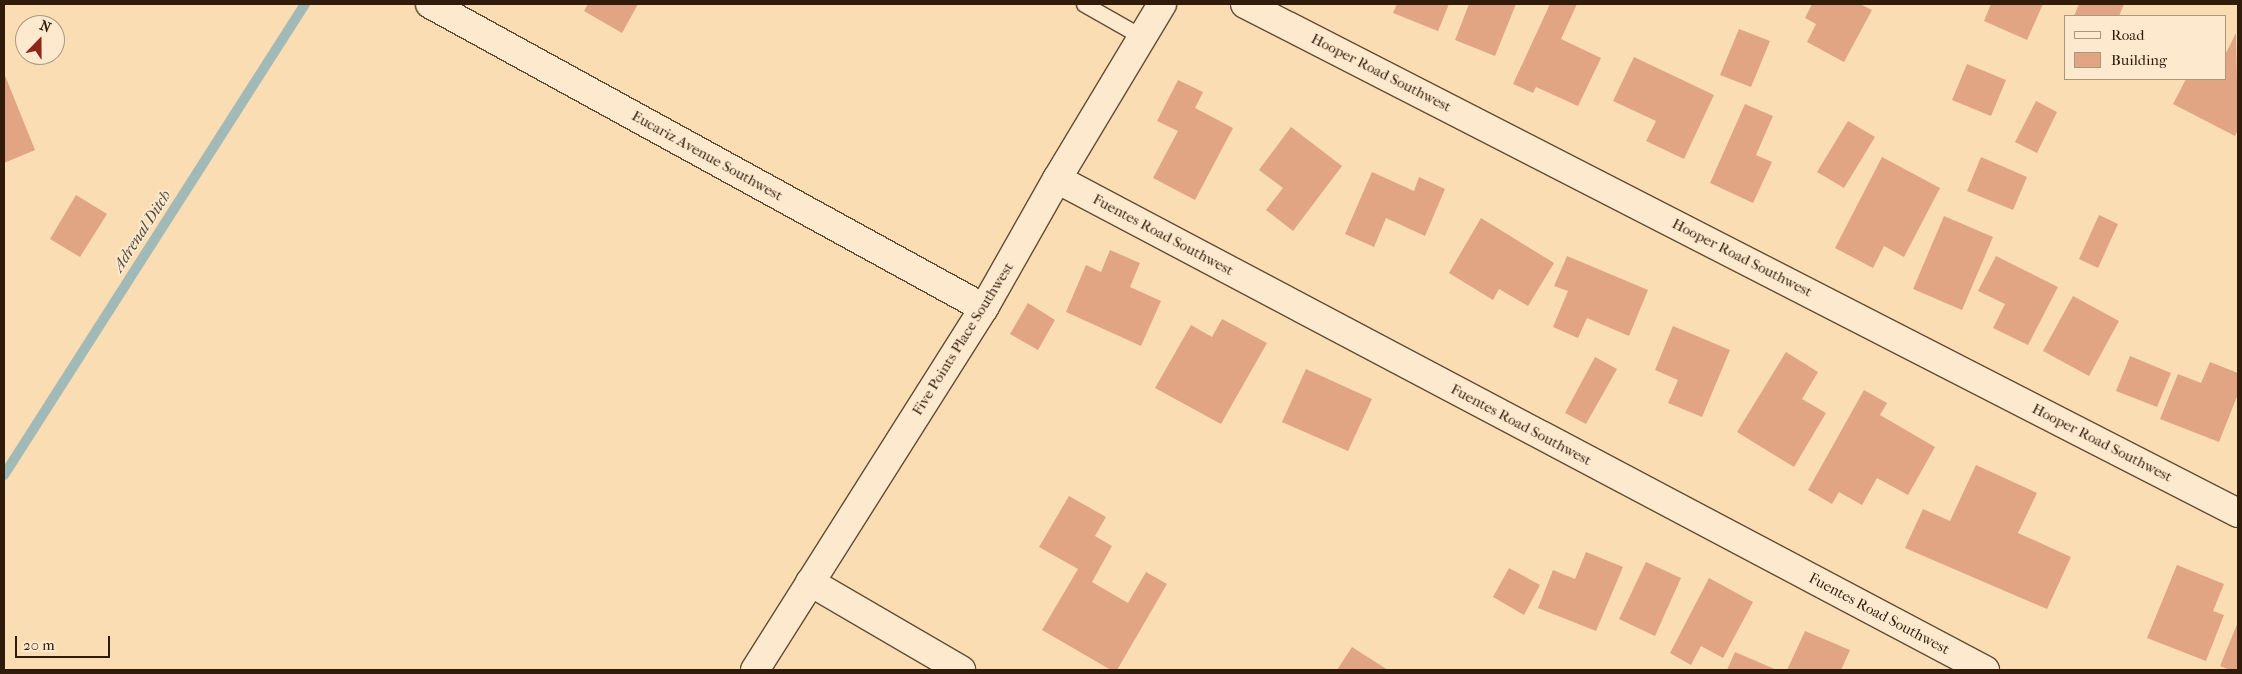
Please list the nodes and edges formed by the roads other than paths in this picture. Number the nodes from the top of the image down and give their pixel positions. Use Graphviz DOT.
graph roads {
  1 [pos="430,4"];
  2 [pos="1084,4"];
  3 [pos="1162,4"];
  4 [pos="1245,4"];
  5 [pos="1142,37"];
  6 [pos="1057,179"];
  7 [pos="984,308"];
  8 [pos="2238,513"];
  9 [pos="810,582"];
  10 [pos="755,670"];
  11 [pos="961,670"];
  12 [pos="1985,670"];
  1 -- 7 [label="street, Eucariz Avenue Southwest"];
  2 -- 5 [label="lane"];
  3 -- 5 [label="street, Five Points Place Southwest"];
  4 -- 8 [label="street, Hooper Road Southwest"];
  5 -- 6 [label="street, Five Points Place Southwest"];
  6 -- 7 [label="street, Five Points Place Southwest"];
  6 -- 12 [label="street, Fuentes Road Southwest"];
  7 -- 9 [label="street, Five Points Place Southwest"];
  9 -- 10 [label="street, Five Points Place Southwest"];
  9 -- 11 [label="street"];
}
